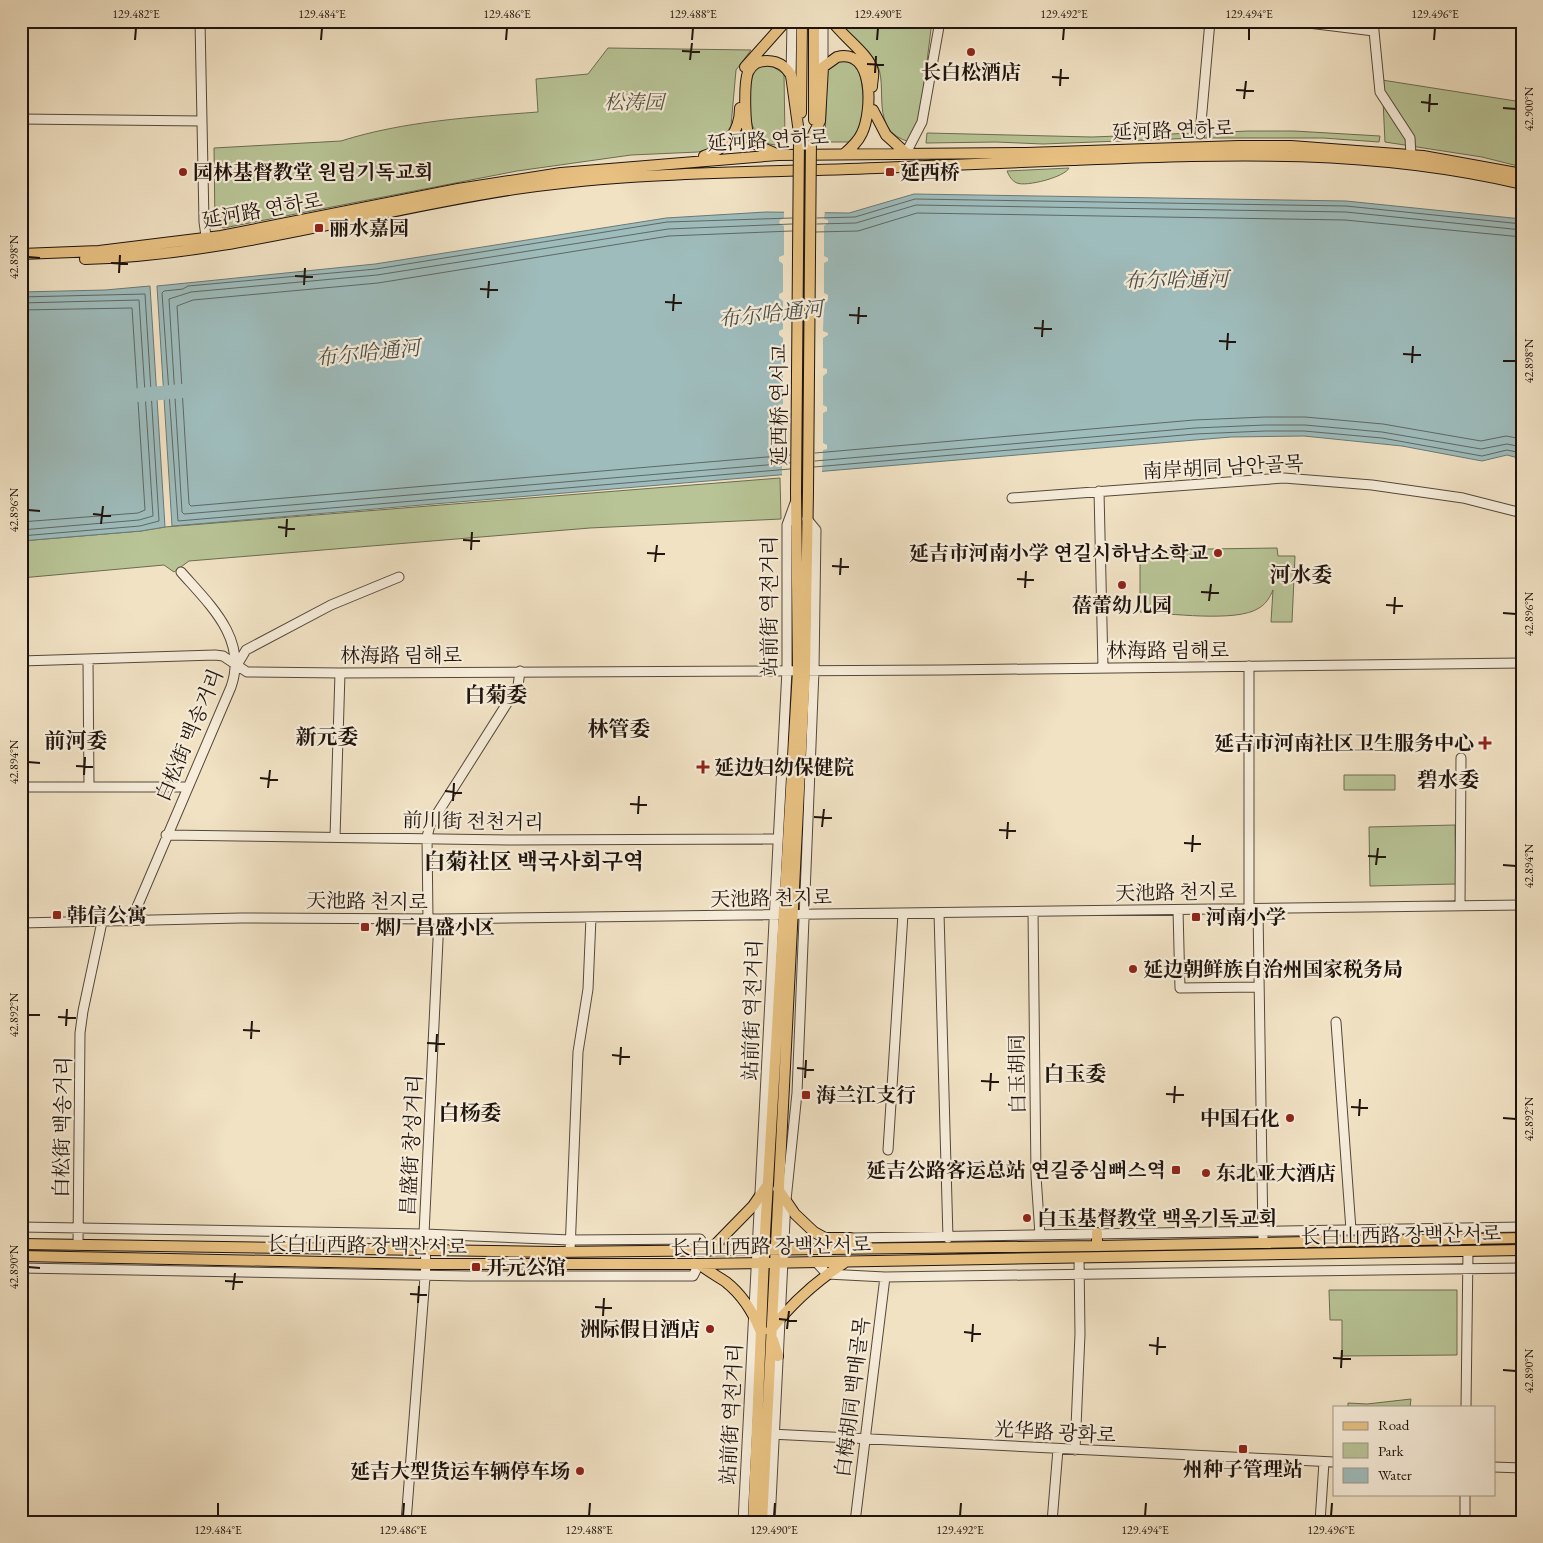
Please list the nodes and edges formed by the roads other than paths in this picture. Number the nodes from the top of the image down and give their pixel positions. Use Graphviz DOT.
graph roads {
  1 [pos="200,21"];
  2 [pos="786,21"];
  3 [pos="792,21"];
  4 [pos="802,21"];
  5 [pos="814,21"];
  6 [pos="823,21"];
  7 [pos="832,21"];
  8 [pos="940,21"];
  9 [pos="1210,21"];
  10 [pos="1292,21"];
  11 [pos="1374,26"];
  12 [pos="823,67"];
  13 [pos="791,77"];
  14 [pos="872,110"];
  15 [pos="21,120"];
  16 [pos="202,122"];
  17 [pos="816,128"];
  18 [pos="1200,134"];
  19 [pos="799,136"];
  20 [pos="750,137"];
  21 [pos="906,153"];
  22 [pos="849,154"];
  23 [pos="778,155"];
  24 [pos="1411,155"];
  25 [pos="755,157"];
  26 [pos="690,161"];
  27 [pos="837,169"];
  28 [pos="750,170"];
  29 [pos="1522,174"];
  30 [pos="1522,184"];
  31 [pos="207,242"];
  32 [pos="21,254"];
  33 [pos="21,260"];
  34 [pos="1100,491"];
  35 [pos="808,492"];
  36 [pos="796,496"];
  37 [pos="1012,498"];
  38 [pos="1522,513"];
  39 [pos="181,572"];
  40 [pos="399,577"];
  41 [pos="88,660"];
  42 [pos="21,661"];
  43 [pos="1522,664"];
  44 [pos="1249,666"];
  45 [pos="236,667"];
  46 [pos="1103,668"];
  47 [pos="801,670"];
  48 [pos="520,671"];
  49 [pos="340,673"];
  50 [pos="1461,758"];
  51 [pos="89,786"];
  52 [pos="21,787"];
  53 [pos="187,787"];
  54 [pos="166,835"];
  55 [pos="335,837"];
  56 [pos="428,837"];
  57 [pos="778,839"];
  58 [pos="1522,905"];
  59 [pos="1460,906"];
  60 [pos="1253,909"];
  61 [pos="1178,910"];
  62 [pos="1033,912"];
  63 [pos="939,913"];
  64 [pos="903,914"];
  65 [pos="773,915"];
  66 [pos="793,915"];
  67 [pos="591,917"];
  68 [pos="428,919"];
  69 [pos="439,919"];
  70 [pos="132,921"];
  71 [pos="102,922"];
  72 [pos="21,923"];
  73 [pos="1259,987"];
  74 [pos="1336,1022"];
  75 [pos="888,1150"];
  76 [pos="773,1186"];
  77 [pos="759,1199"];
  78 [pos="786,1200"];
  79 [pos="21,1227"];
  80 [pos="1522,1227"];
  81 [pos="78,1228"];
  82 [pos="1351,1230"];
  83 [pos="1096,1233"];
  84 [pos="424,1234"];
  85 [pos="1040,1235"];
  86 [pos="850,1238"];
  87 [pos="948,1238"];
  88 [pos="1263,1238"];
  89 [pos="1522,1238"];
  90 [pos="571,1240"];
  91 [pos="21,1244"];
  92 [pos="78,1245"];
  93 [pos="1097,1246"];
  94 [pos="872,1247"];
  95 [pos="426,1249"];
  96 [pos="770,1249"];
  97 [pos="1522,1250"];
  98 [pos="708,1251"];
  99 [pos="1468,1251"];
  100 [pos="570,1252"];
  101 [pos="21,1256"];
  102 [pos="1080,1258"];
  103 [pos="817,1263"];
  104 [pos="844,1263"];
  105 [pos="699,1264"];
  106 [pos="769,1264"];
  107 [pos="21,1268"];
  108 [pos="1522,1268"];
  109 [pos="1468,1269"];
  110 [pos="425,1270"];
  111 [pos="1080,1273"];
  112 [pos="827,1274"];
  113 [pos="885,1277"];
  114 [pos="754,1316"];
  115 [pos="780,1318"];
  116 [pos="766,1334"];
  117 [pos="778,1356"];
  118 [pos="1466,1406"];
  119 [pos="770,1434"];
  120 [pos="864,1438"];
  121 [pos="1058,1448"];
  122 [pos="1075,1450"];
  123 [pos="1324,1462"];
  124 [pos="1333,1462"];
  125 [pos="1496,1467"];
  126 [pos="1522,1468"];
  127 [pos="1465,1496"];
  128 [pos="406,1522"];
  129 [pos="743,1522"];
  130 [pos="753,1522"];
  131 [pos="762,1522"];
  132 [pos="770,1522"];
  133 [pos="855,1522"];
  134 [pos="1052,1522"];
  135 [pos="1320,1522"];
  136 [pos="1465,1522"];
  1 -- 16 [label="street"];
  2 -- 26 [label="main road"];
  3 -- 13 [label="street"];
  4 -- 19 [label="main road"];
  5 -- 17 [label="main road"];
  6 -- 12 [label="street"];
  7 -- 14 [label="main road"];
  8 -- 21 [label="street"];
  9 -- 18 [label="street"];
  10 -- 11 [label="street"];
  11 -- 24 [label="street"];
  12 -- 17 [label="main road"];
  12 -- 22 [label="main road"];
  13 -- 19 [label="main road"];
  13 -- 20 [label="main road"];
  14 -- 21 [label="main road"];
  14 -- 22 [label="main road"];
  15 -- 16 [label="street"];
  16 -- 31 [label="street"];
  17 -- 35 [label="main road, 延西桥 연서교, bridge"];
  19 -- 36 [label="main road, 延西桥 연서교, bridge"];
  20 -- 23 [label="main road"];
  20 -- 25 [label="main road"];
  21 -- 22 [label="main road, 延河路 연하로"];
  21 -- 24 [label="main road, 延河路 연하로"];
  22 -- 23 [label="main road, 延河路 연하로"];
  22 -- 27 [label="main road"];
  23 -- 25 [label="main road, 延河路 연하로"];
  24 -- 29 [label="main road, 延河路 연하로"];
  25 -- 26 [label="main road, 延河路 연하로"];
  25 -- 28 [label="main road"];
  26 -- 31 [label="main road, 延河路 연하로"];
  27 -- 28 [label="main road, 延河路 연하로"];
  27 -- 30 [label="main road, 延河路 연하로"];
  28 -- 31 [label="main road, 延河路 연하로"];
  31 -- 32 [label="main road, 延河路 연하로"];
  31 -- 33 [label="main road, 延河路 연하로"];
  34 -- 37 [label="street, 南岸胡同 남안골목"];
  34 -- 38 [label="street, 南岸胡同 남안골목"];
  34 -- 46 [label="street"];
  35 -- 47 [label="main road, 站前街 역전거리"];
  36 -- 47 [label="main road, 站前街 역전거리"];
  39 -- 45 [label="street, 白松街 백송거리"];
  40 -- 45 [label="street"];
  41 -- 42 [label="street, 林海路 림해로"];
  41 -- 45 [label="street, 林海路 림해로"];
  41 -- 51 [label="street"];
  43 -- 44 [label="street, 林海路 림해로"];
  44 -- 46 [label="street, 林海路 림해로"];
  44 -- 60 [label="street"];
  45 -- 49 [label="street, 林海路 림해로"];
  45 -- 53 [label="street, 白松街 백송거리"];
  46 -- 47 [label="street, 林海路 림해로"];
  47 -- 48 [label="street, 林海路 림해로"];
  47 -- 57 [label="street, 站前街 역전거리"];
  47 -- 66 [label="main road, 站前街 역전거리"];
  48 -- 49 [label="street, 林海路 림해로"];
  48 -- 56 [label="street"];
  49 -- 55 [label="street"];
  50 -- 59 [label="street"];
  51 -- 52 [label="street"];
  51 -- 53 [label="street"];
  53 -- 54 [label="street, 白松街 백송거리"];
  54 -- 55 [label="street, 前川街 전천거리"];
  54 -- 70 [label="street, 白松街 백송거리"];
  55 -- 56 [label="street, 前川街 전천거리"];
  56 -- 57 [label="street, 前川街 전천거리"];
  56 -- 68 [label="street"];
  57 -- 65 [label="street, 站前街 역전거리"];
  58 -- 59 [label="street, 天池路 천지로"];
  59 -- 60 [label="street, 天池路 천지로"];
  60 -- 61 [label="street, 天池路 천지로"];
  60 -- 73 [label="street"];
  61 -- 62 [label="street, 天池路 천지로"];
  61 -- 73 [label="street"];
  62 -- 63 [label="street, 天池路 천지로"];
  62 -- 85 [label="street, 白玉胡同"];
  63 -- 64 [label="street, 天池路 천지로"];
  63 -- 87 [label="street"];
  64 -- 66 [label="street, 天池路 천지로"];
  64 -- 75 [label="street"];
  65 -- 66 [label="street, 天池路 천지로"];
  65 -- 67 [label="street, 天池路 천지로"];
  65 -- 77 [label="street, 站前街 역전거리"];
  66 -- 76 [label="main road, 站前街 역전거리"];
  66 -- 78 [label="street, 站前街 역전거리"];
  67 -- 69 [label="street, 天池路 천지로"];
  67 -- 90 [label="street"];
  68 -- 69 [label="street, 天池路 천지로"];
  68 -- 70 [label="street, 天池路 천지로"];
  69 -- 84 [label="street, 昌盛街 창성거리"];
  70 -- 71 [label="street, 天池路 천지로"];
  71 -- 72 [label="street, 天池路 천지로"];
  71 -- 81 [label="street, 白松街 백송거리"];
  73 -- 88 [label="street"];
  74 -- 82 [label="street"];
  76 -- 77 [label="main road"];
  76 -- 78 [label="main road"];
  76 -- 96 [label="main road, 站前街 역전거리"];
  77 -- 96 [label="street, 站前街 역전거리"];
  77 -- 98 [label="main road"];
  78 -- 86 [label="main road"];
  78 -- 96 [label="street, 站前街 역전거리"];
  79 -- 81 [label="street, 长白山西路 장백산서로"];
  80 -- 82 [label="street"];
  81 -- 84 [label="street, 长白山西路 장백산서로"];
  81 -- 92 [label="street, 白松街 백송거리"];
  82 -- 88 [label="street"];
  83 -- 85 [label="street"];
  83 -- 88 [label="street"];
  83 -- 93 [label="main road"];
  84 -- 90 [label="street, 长白山西路 장백산서로"];
  84 -- 95 [label="street, 昌盛街 창성거리"];
  85 -- 87 [label="street"];
  86 -- 87 [label="street"];
  86 -- 94 [label="main road"];
  88 -- 89 [label="main road, 长白山西路 장백산서로"];
  88 -- 93 [label="main road, 长白山西路 장백산서로"];
  90 -- 98 [label="street, 长白山西路 장백산서로"];
  90 -- 100 [label="street"];
  91 -- 92 [label="main road, 长白山西路 장백산서로"];
  92 -- 95 [label="main road, 长白山西路 장백산서로"];
  93 -- 94 [label="main road, 长白山西路 장백산서로"];
  94 -- 96 [label="main road, 长白山西路 장백산서로"];
  95 -- 100 [label="main road, 长白山西路 장백산서로"];
  95 -- 110 [label="street, 昌盛街 창성거리"];
  96 -- 98 [label="main road, 长白山西路 장백산서로"];
  96 -- 106 [label="main road, 站前街 역전거리"];
  96 -- 106 [label="street, 站前街 역전거리"];
  97 -- 99 [label="main road, 长白山西路 장백산서로"];
  98 -- 100 [label="main road, 长白山西路 장백산서로"];
  99 -- 102 [label="main road, 长白山西路 장백산서로"];
  99 -- 109 [label="street"];
  101 -- 110 [label="main road, 长白山西路 장백산서로"];
  102 -- 104 [label="main road, 长白山西路 장백산서로"];
  102 -- 111 [label="street"];
  103 -- 104 [label="main road, 长白山西路 장백산서로"];
  103 -- 106 [label="main road, 长白山西路 장백산서로"];
  103 -- 112 [label="street"];
  104 -- 112 [label="main road"];
  105 -- 106 [label="main road, 长白山西路 장백산서로"];
  105 -- 110 [label="main road, 长白山西路 장백산서로"];
  105 -- 110 [label="street, 长白山西路 장백산서로"];
  105 -- 114 [label="main road"];
  106 -- 114 [label="street, 站前街 역전거리"];
  106 -- 115 [label="street, 站前街 역전거리"];
  106 -- 116 [label="main road, 站前街 역전거리"];
  107 -- 110 [label="street, 长白山西路 장백산서로"];
  108 -- 109 [label="street"];
  109 -- 111 [label="street"];
  109 -- 118 [label="street"];
  110 -- 128 [label="street, 昌盛街 창성거리"];
  111 -- 113 [label="street"];
  111 -- 122 [label="street"];
  112 -- 113 [label="street"];
  112 -- 115 [label="main road"];
  113 -- 120 [label="street, 白梅胡同 백매골목"];
  114 -- 116 [label="main road"];
  114 -- 129 [label="street, 站前街 역전거리"];
  115 -- 116 [label="main road"];
  115 -- 117 [label="street, 站前街 역전거리"];
  116 -- 117 [label="main road"];
  116 -- 119 [label="main road, 站前街 역전거리"];
  116 -- 130 [label="main road, 站前街 역전거리"];
  117 -- 119 [label="street, 站前街 역전거리"];
  119 -- 120 [label="street, 光华路 광화로"];
  119 -- 131 [label="main road, 站前街 역전거리"];
  119 -- 132 [label="street, 站前街 역전거리"];
  120 -- 121 [label="street, 光华路 광화로"];
  120 -- 133 [label="street, 白梅胡同 백매골목"];
  121 -- 122 [label="street, 光华路 광화로"];
  121 -- 134 [label="street"];
  122 -- 123 [label="street, 光华路 광화로"];
  123 -- 124 [label="street, 光华路 광화로"];
  123 -- 135 [label="street"];
  125 -- 126 [label="street"];
  127 -- 136 [label="street"];
}
